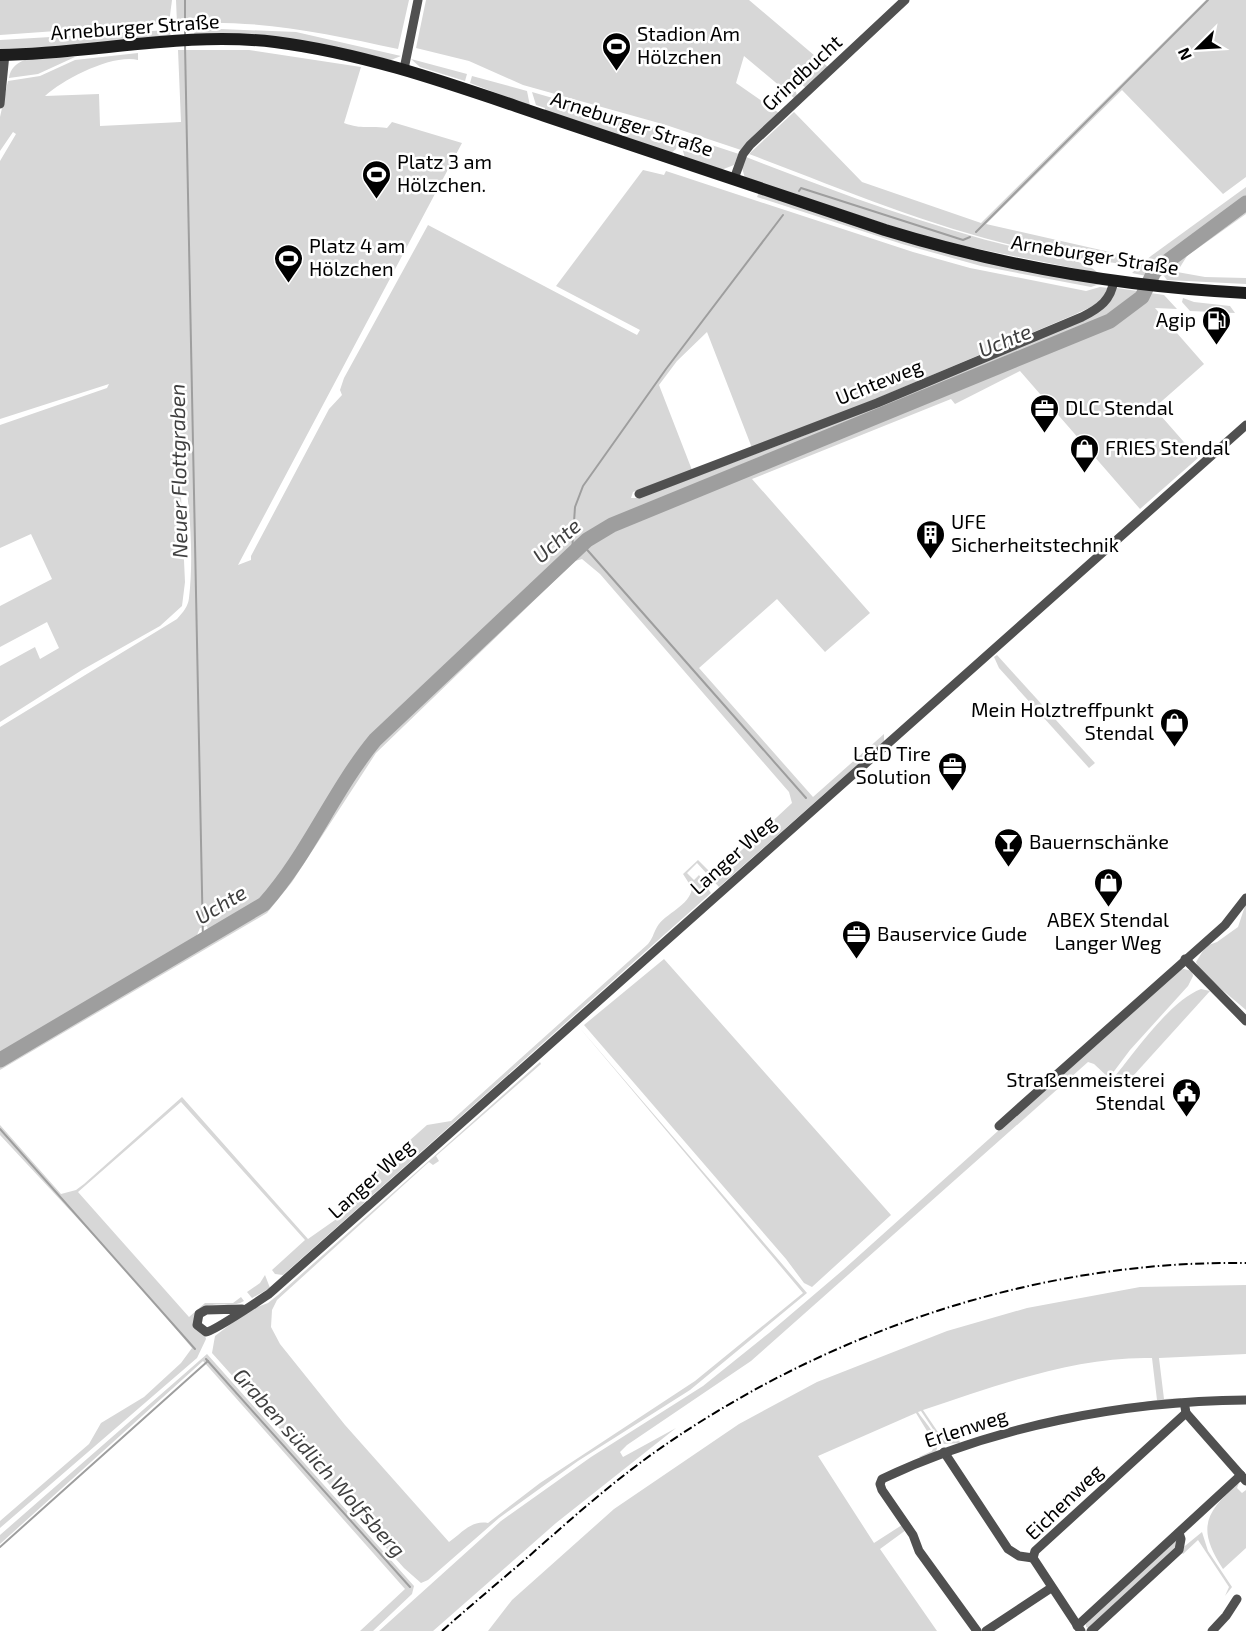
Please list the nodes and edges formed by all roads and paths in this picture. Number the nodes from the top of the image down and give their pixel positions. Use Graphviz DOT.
graph roads {
  1 [pos="418,0"];
  2 [pos="905,0"];
  3 [pos="3,54"];
  4 [pos="404,69"];
  5 [pos="0,104"];
  6 [pos="734,179"];
  7 [pos="1114,280"];
  8 [pos="1246,293"];
  9 [pos="1246,425"];
  10 [pos="639,494"];
  11 [pos="1246,897"];
  12 [pos="1185,959"];
  13 [pos="1246,1021"];
  14 [pos="999,1126"];
  15 [pos="242,1309"];
  16 [pos="1246,1400"];
  17 [pos="1184,1403"];
  18 [pos="1186,1413"];
  19 [pos="944,1452"];
  20 [pos="1243,1478"];
  21 [pos="1179,1533"];
  22 [pos="1033,1558"];
  23 [pos="1051,1588"];
  24 [pos="1237,1599"];
  25 [pos="1079,1629"];
  26 [pos="978,1631"];
  27 [pos="986,1631"];
  28 [pos="1091,1631"];
  29 [pos="1212,1631"];
  1 -- 4 [label="street"];
  2 -- 6 [label="street, Grindbucht"];
  3 -- 4 [label="main road, Arneburger Straße"];
  3 -- 5 [label="street"];
  4 -- 6 [label="main road, Arneburger Straße"];
  6 -- 7 [label="main road, Arneburger Straße"];
  7 -- 8 [label="main road, Arneburger Straße"];
  7 -- 10 [label="street, Uchteweg"];
  9 -- 15 [label="street, Langer Weg"];
  11 -- 12 [label="street"];
  12 -- 13 [label="street"];
  12 -- 14 [label="street"];
  16 -- 17 [label="street, Erlenweg"];
  17 -- 18 [label="street"];
  17 -- 19 [label="street, Erlenweg"];
  18 -- 20 [label="street"];
  18 -- 22 [label="street, Eichenweg"];
  19 -- 22 [label="street"];
  19 -- 26 [label="street, Erlenweg"];
  20 -- 21 [label="street"];
  21 -- 25 [label="street"];
  21 -- 28 [label="street"];
  22 -- 23 [label="street, Eichenweg"];
  23 -- 25 [label="street, Eichenweg"];
  23 -- 27 [label="street"];
  24 -- 29 [label="street"];
}
